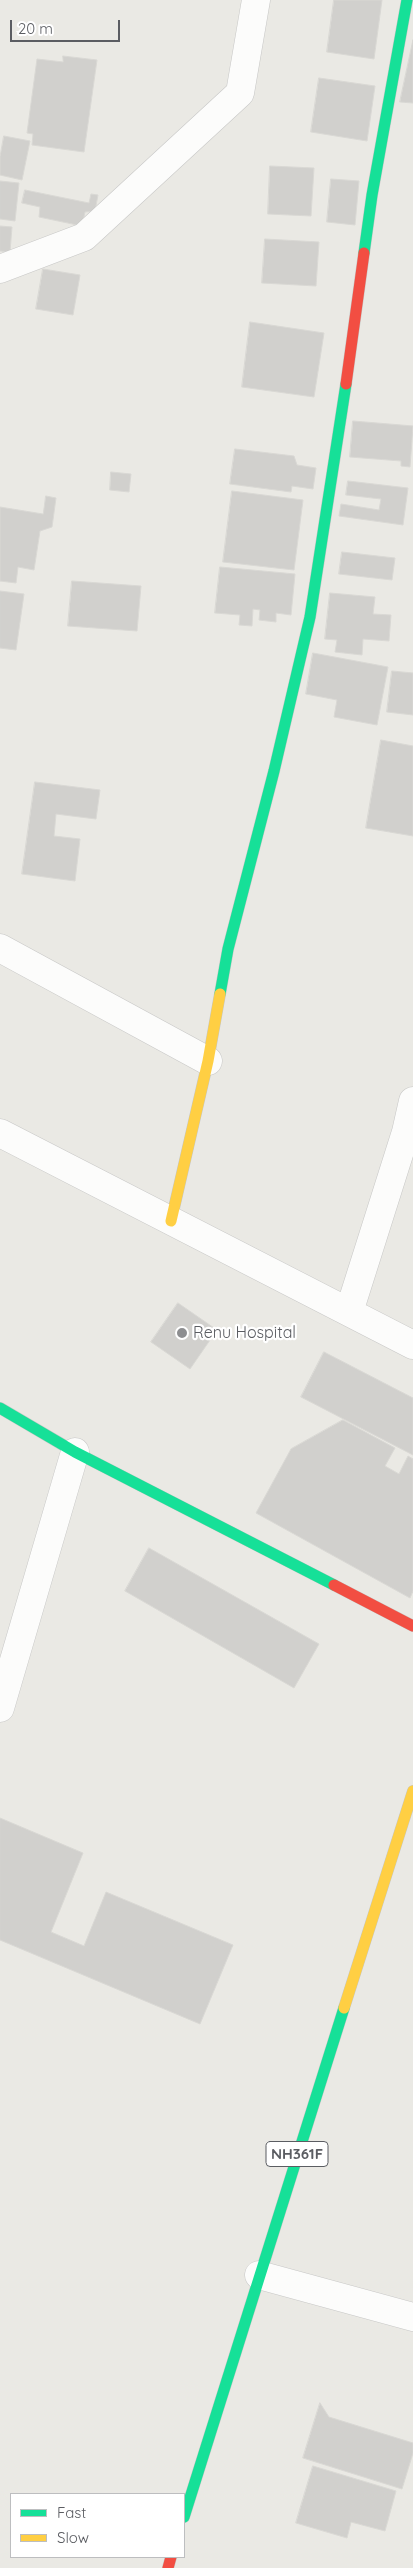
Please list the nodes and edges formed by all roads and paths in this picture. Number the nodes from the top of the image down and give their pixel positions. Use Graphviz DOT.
graph roads {
  1 [pos="256,0"];
  2 [pos="406,0"];
  3 [pos="0,269"];
  4 [pos="0,948"];
  5 [pos="208,1060"];
  6 [pos="413,1101"];
  7 [pos="0,1133"];
  8 [pos="171,1221"];
  9 [pos="349,1312"];
  10 [pos="413,1345"];
  11 [pos="0,1408"];
  12 [pos="75,1452"];
  13 [pos="413,1626"];
  14 [pos="2,1694"];
  15 [pos="413,1791"];
  16 [pos="259,2275"];
  17 [pos="413,2317"];
  18 [pos="185,2514"];
  1 -- 3 [label="street"];
  2 -- 5 [label="main road"];
  4 -- 5 [label="street"];
  5 -- 8 [label="main road"];
  6 -- 9 [label="street"];
  7 -- 8 [label="street"];
  8 -- 9 [label="street"];
  9 -- 10 [label="street"];
  11 -- 12 [label="main road"];
  12 -- 13 [label="main road"];
  12 -- 14 [label="street"];
  15 -- 16 [label="main road, NH361F"];
  16 -- 17 [label="street"];
  16 -- 18 [label="main road, NH361F"];
}
